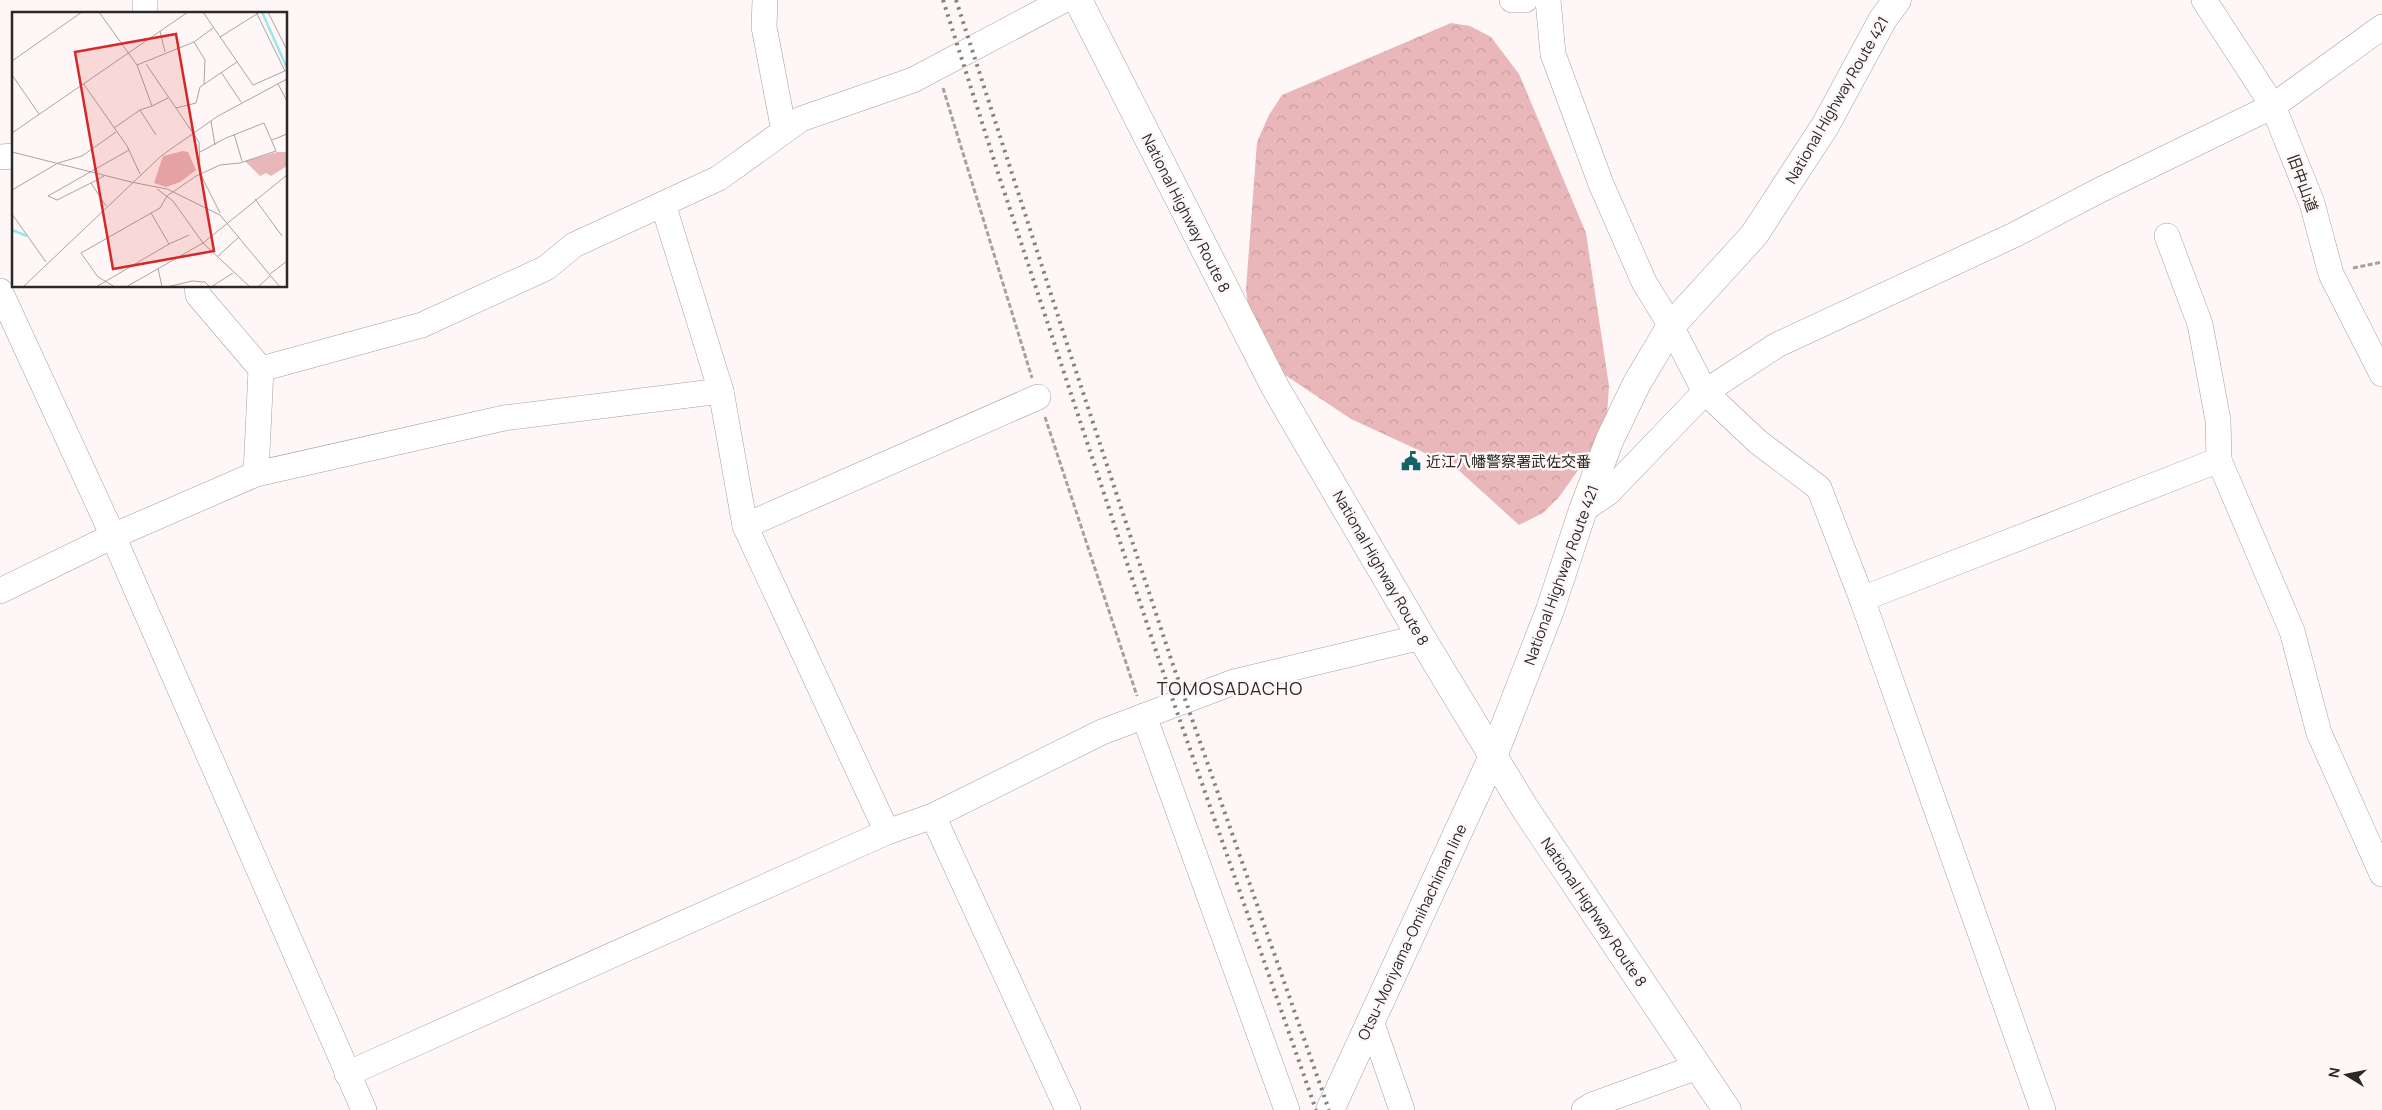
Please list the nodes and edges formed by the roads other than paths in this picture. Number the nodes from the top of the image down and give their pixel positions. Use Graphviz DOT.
graph roads {
  1 [pos="765,0"];
  2 [pos="1064,0"];
  3 [pos="1078,0"];
  4 [pos="1512,0"];
  5 [pos="1525,0"];
  6 [pos="1548,0"];
  7 [pos="1897,0"];
  8 [pos="2204,0"];
  9 [pos="2382,27"];
  10 [pos="2273,106"];
  11 [pos="784,131"];
  12 [pos="663,204"];
  13 [pos="2167,236"];
  14 [pos="198,288"];
  15 [pos="0,291"];
  16 [pos="1671,326"];
  17 [pos="261,369"];
  18 [pos="2382,374"];
  19 [pos="721,391"];
  20 [pos="1705,392"];
  21 [pos="1038,397"];
  22 [pos="2219,460"];
  23 [pos="256,474"];
  24 [pos="1583,510"];
  25 [pos="744,526"];
  26 [pos="113,536"];
  27 [pos="0,591"];
  28 [pos="1862,599"];
  29 [pos="1421,637"];
  30 [pos="1144,716"];
  31 [pos="1494,754"];
  32 [pos="933,816"];
  33 [pos="887,832"];
  34 [pos="2382,874"];
  35 [pos="1371,1021"];
  36 [pos="1697,1067"];
  37 [pos="347,1074"];
  38 [pos="364,1110"];
  39 [pos="1068,1110"];
  40 [pos="1287,1110"];
  41 [pos="1330,1110"];
  42 [pos="1402,1110"];
  43 [pos="1584,1110"];
  44 [pos="1727,1110"];
  45 [pos="2043,1110"];
  1 -- 11 [label="street"];
  2 -- 11 [label="street"];
  3 -- 29 [label="main road, National Highway Route 8"];
  4 -- 5 [label="street"];
  6 -- 16 [label="street"];
  7 -- 16 [label="main road, National Highway Route 421"];
  8 -- 10 [label="street, 旧中山道"];
  9 -- 10 [label="street"];
  10 -- 18 [label="street, 旧中山道"];
  10 -- 20 [label="street"];
  11 -- 12 [label="street"];
  12 -- 17 [label="street"];
  12 -- 19 [label="street"];
  13 -- 22 [label="street"];
  14 -- 17 [label="street"];
  15 -- 26 [label="street"];
  16 -- 20 [label="street"];
  16 -- 24 [label="main road, National Highway Route 421"];
  17 -- 23 [label="street"];
  19 -- 23 [label="street"];
  19 -- 25 [label="street"];
  20 -- 24 [label="street"];
  20 -- 28 [label="street"];
  21 -- 25 [label="street"];
  22 -- 28 [label="street"];
  22 -- 34 [label="street"];
  23 -- 26 [label="street"];
  24 -- 31 [label="main road, National Highway Route 421"];
  25 -- 33 [label="street"];
  26 -- 27 [label="street"];
  26 -- 37 [label="street"];
  28 -- 45 [label="street"];
  29 -- 30 [label="street"];
  29 -- 31 [label="main road, National Highway Route 8"];
  30 -- 32 [label="street"];
  30 -- 40 [label="street"];
  31 -- 35 [label="main road, Otsu-Moriyama-Omihachiman line"];
  31 -- 36 [label="main road, National Highway Route 8"];
  32 -- 33 [label="street"];
  32 -- 39 [label="street"];
  33 -- 37 [label="street"];
  35 -- 41 [label="main road, Otsu-Moriyama-Omihachiman line"];
  35 -- 42 [label="street"];
  36 -- 43 [label="street"];
  36 -- 44 [label="main road, National Highway Route 8"];
  37 -- 38 [label="street"];
}
